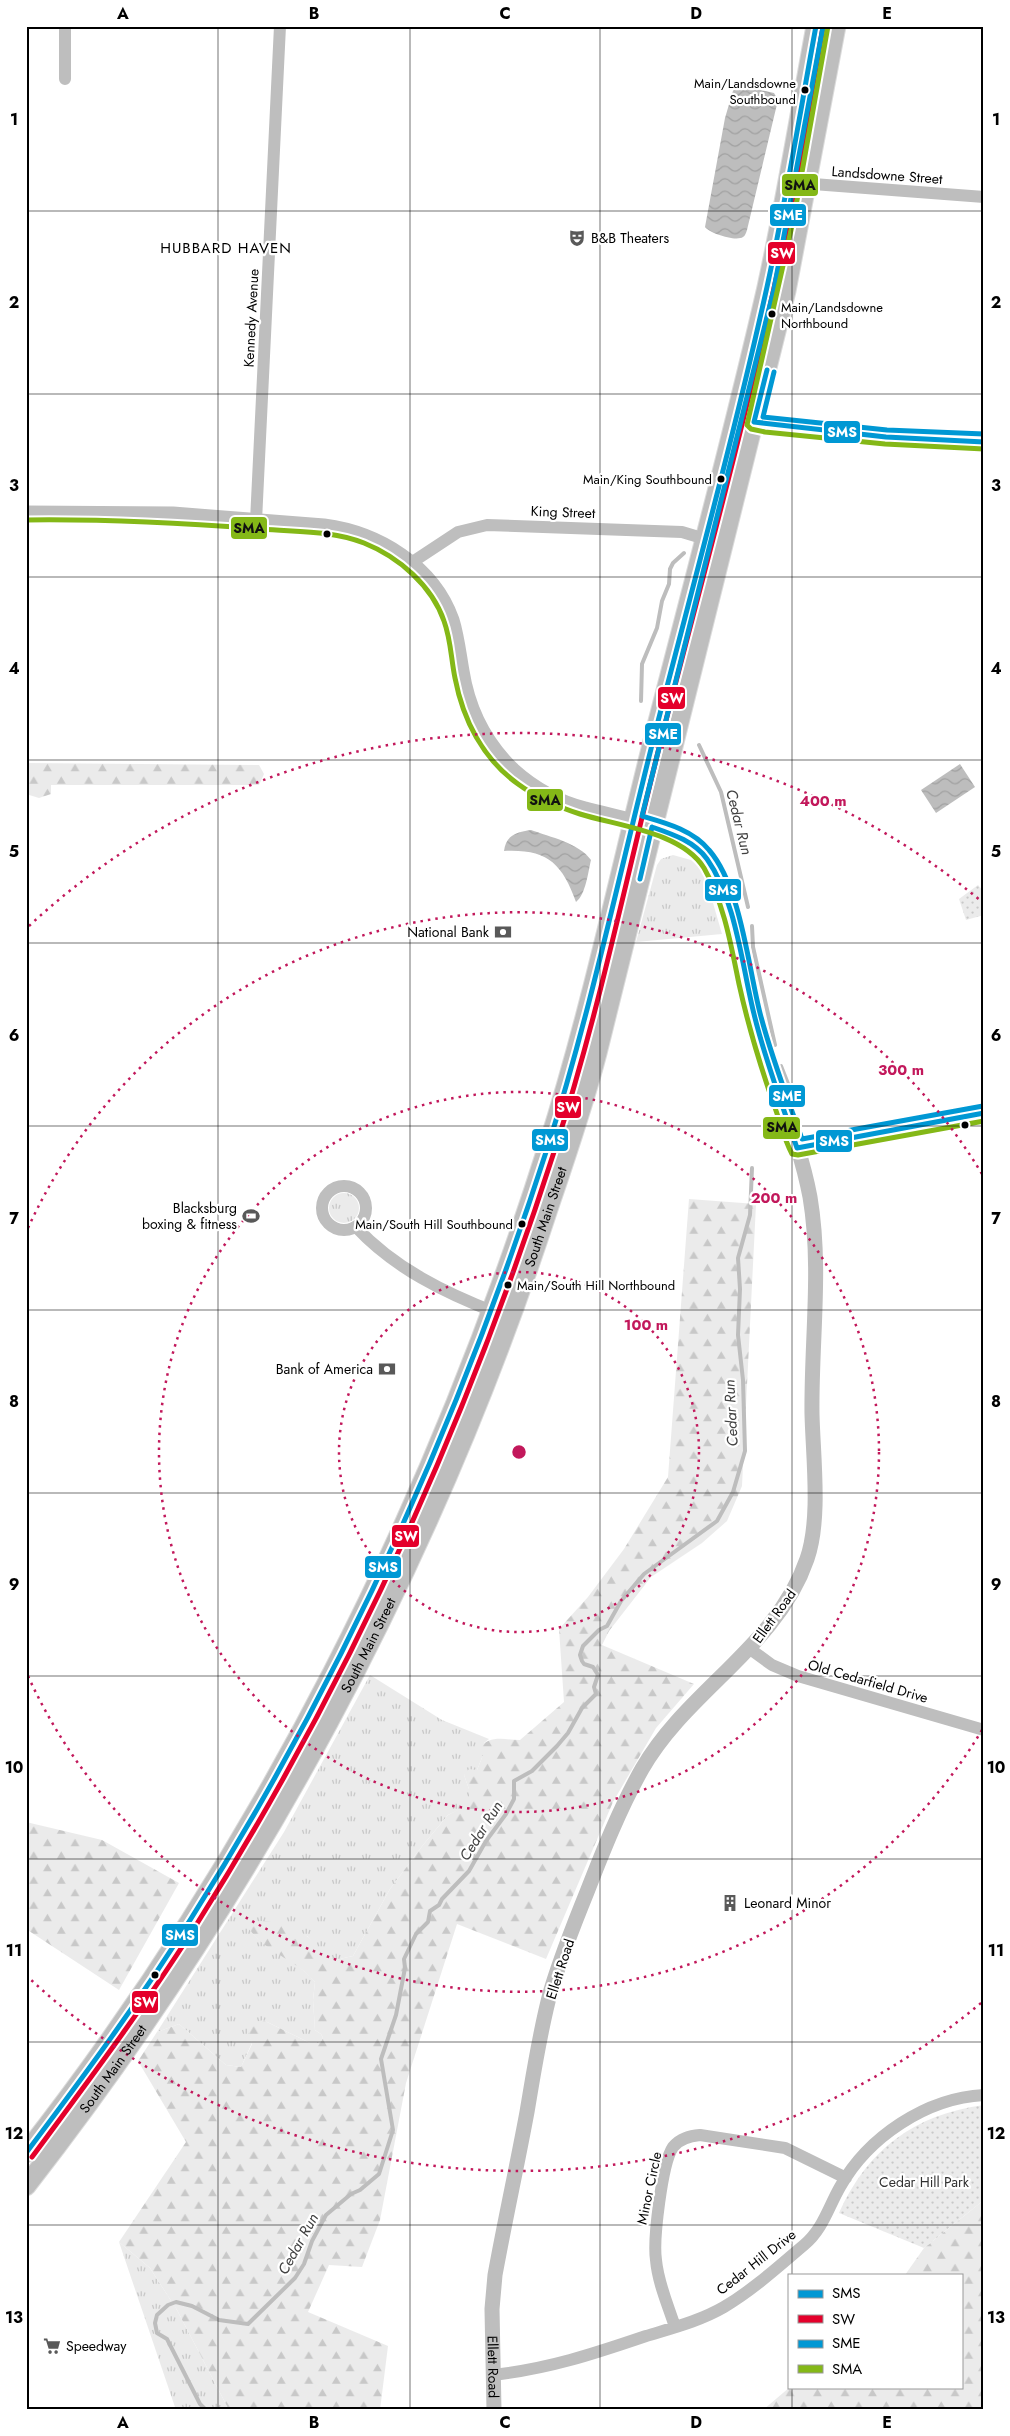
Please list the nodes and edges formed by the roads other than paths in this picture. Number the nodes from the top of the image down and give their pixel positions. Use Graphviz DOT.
graph roads {
  1 [pos="66,26"];
  2 [pos="280,26"];
  3 [pos="816,26"];
  4 [pos="836,26"];
  5 [pos="65,79"];
  6 [pos="788,182"];
  7 [pos="807,184"];
  8 [pos="984,196"];
  9 [pos="735,417"];
  10 [pos="754,422"];
  11 [pos="984,442"];
  12 [pos="26,513"];
  13 [pos="256,521"];
  14 [pos="704,538"];
  15 [pos="722,544"];
  16 [pos="411,563"];
  17 [pos="633,821"];
  18 [pos="652,827"];
  19 [pos="984,1113"];
  20 [pos="797,1148"];
  21 [pos="356,1227"];
  22 [pos="492,1312"];
  23 [pos="511,1319"];
  24 [pos="750,1649"];
  25 [pos="984,1730"];
  26 [pos="193,1915"];
  27 [pos="210,1927"];
  28 [pos="984,2095"];
  29 [pos="26,2152"];
  30 [pos="846,2178"];
  31 [pos="26,2186"];
  32 [pos="674,2327"];
  33 [pos="492,2375"];
  34 [pos="494,2410"];
  1 -- 5 [label="street"];
  2 -- 13 [label="street, Kennedy Avenue"];
  3 -- 6 [label="main road, South Main Street"];
  4 -- 7 [label="main road, South Main Street"];
  6 -- 7 [label="street, Landsdowne Street"];
  6 -- 9 [label="main road, South Main Street"];
  7 -- 8 [label="street, Landsdowne Street"];
  7 -- 10 [label="main road, South Main Street"];
  9 -- 10 [label="street"];
  9 -- 14 [label="main road, South Main Street"];
  10 -- 11 [label="street"];
  10 -- 15 [label="main road, South Main Street"];
  12 -- 13 [label="street, Ellett Road"];
  13 -- 16 [label="street, Ellett Road"];
  14 -- 15 [label="street, King Street"];
  14 -- 16 [label="street, King Street"];
  14 -- 17 [label="main road, South Main Street"];
  15 -- 18 [label="main road, South Main Street"];
  16 -- 17 [label="street, Ellett Road"];
  17 -- 18 [label="street, Ellett Road"];
  17 -- 22 [label="main road, South Main Street"];
  18 -- 20 [label="street, Ellett Road"];
  18 -- 23 [label="main road, South Main Street"];
  19 -- 20 [label="street"];
  20 -- 24 [label="street, Ellett Road"];
  21 -- 22 [label="street"];
  22 -- 23 [label="street"];
  22 -- 26 [label="main road, South Main Street"];
  23 -- 27 [label="main road, South Main Street"];
  24 -- 25 [label="street, Old Cedarfield Drive"];
  24 -- 33 [label="street, Ellett Road"];
  26 -- 27 [label="main road"];
  26 -- 29 [label="main road, South Main Street"];
  27 -- 31 [label="main road, South Main Street"];
  28 -- 30 [label="street, Cedar Hill Drive"];
  30 -- 32 [label="street, Cedar Hill Drive"];
  30 -- 32 [label="street, Minor Circle"];
  32 -- 33 [label="street, Cedar Hill Drive"];
  33 -- 34 [label="street, Ellett Road"];
}
